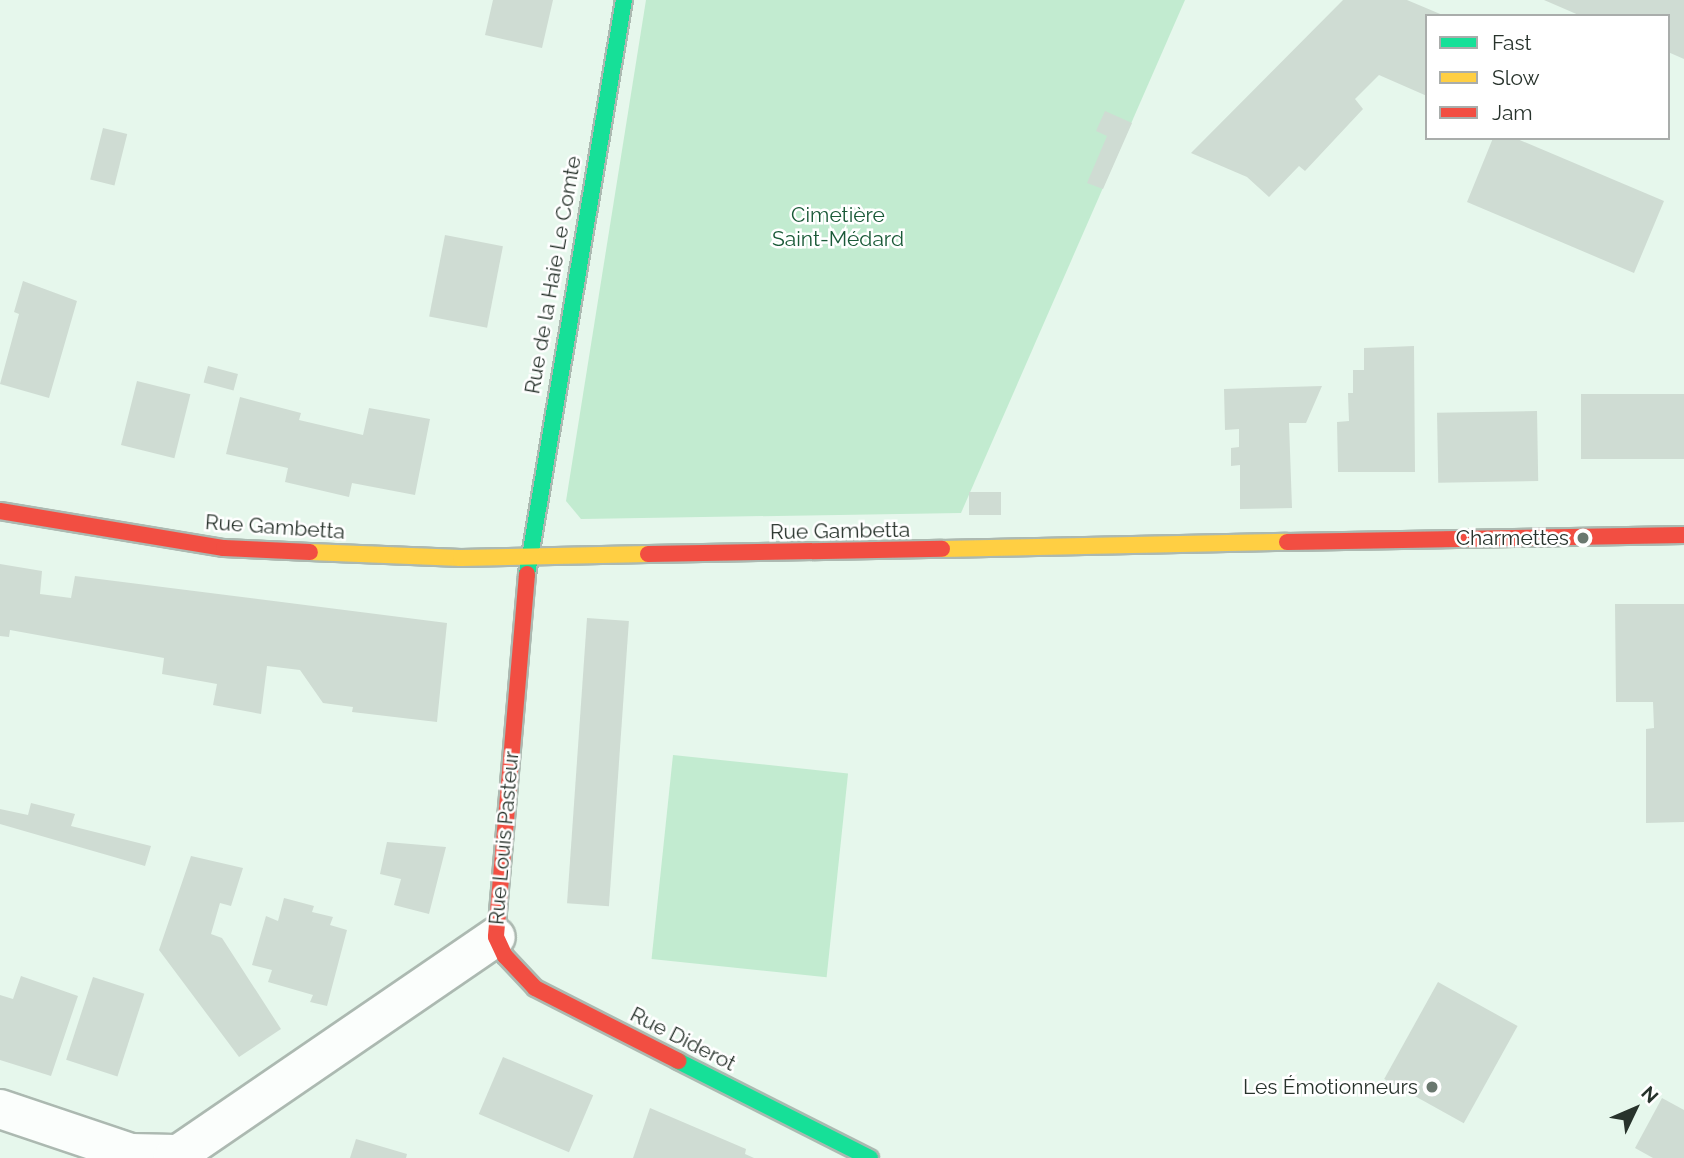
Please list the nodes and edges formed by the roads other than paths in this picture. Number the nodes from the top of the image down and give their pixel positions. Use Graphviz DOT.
graph roads {
  1 [pos="624,0"];
  2 [pos="0,511"];
  3 [pos="1684,535"];
  4 [pos="528,558"];
  5 [pos="496,937"];
  6 [pos="0,1109"];
  7 [pos="174,1156"];
  8 [pos="870,1158"];
  1 -- 4 [label="street, Rue de la Haie Le Comte"];
  2 -- 4 [label="street, Rue Gambetta"];
  3 -- 4 [label="street, Rue Gambetta"];
  4 -- 5 [label="street, Rue Louis Pasteur"];
  5 -- 7 [label="street, Rue Louis Pasteur"];
  5 -- 8 [label="street, Rue Diderot"];
  6 -- 7 [label="street"];
}
